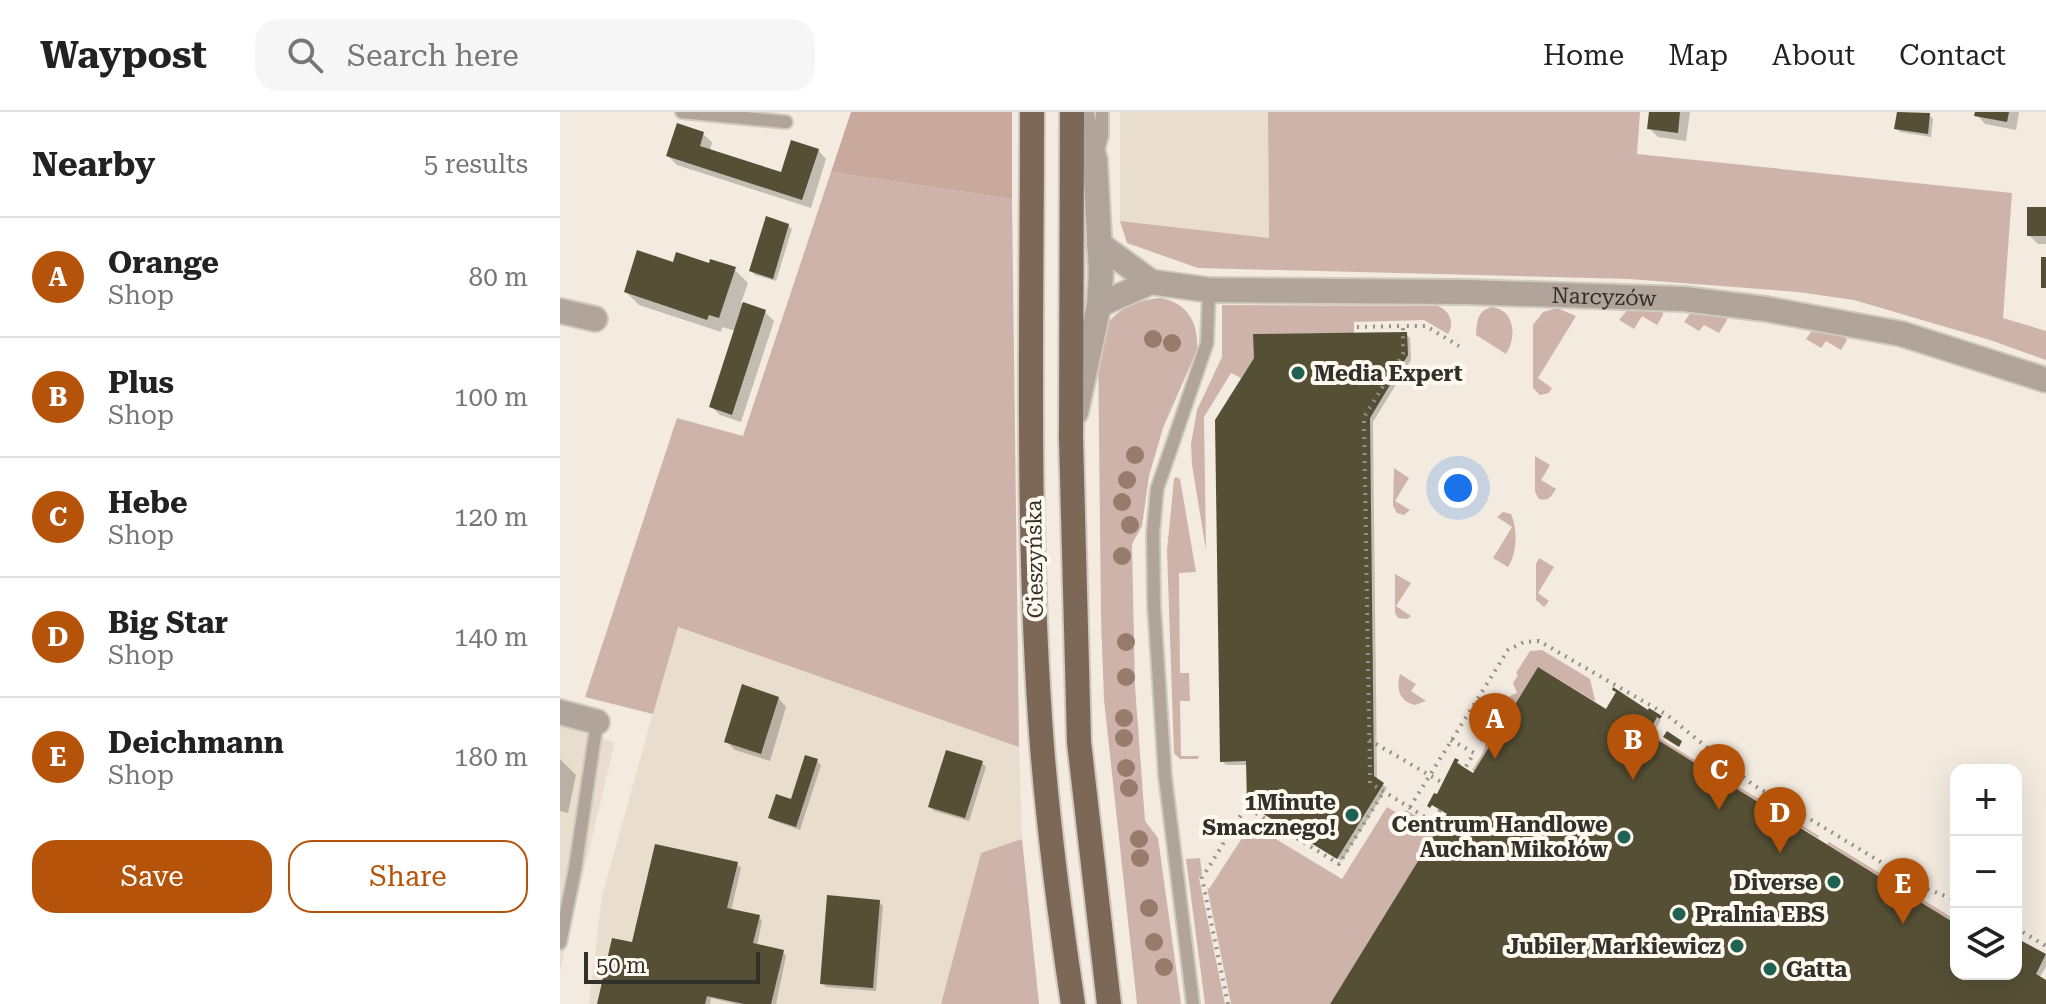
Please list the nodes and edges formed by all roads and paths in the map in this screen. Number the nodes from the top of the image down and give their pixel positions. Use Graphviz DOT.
graph roads {
  1 [pos="682,112"];
  2 [pos="1032,112"];
  3 [pos="1072,112"];
  4 [pos="1081,112"];
  5 [pos="1102,112"];
  6 [pos="786,122"];
  7 [pos="1095,160"];
  8 [pos="1099,244"];
  9 [pos="1151,282"];
  10 [pos="1209,290"];
  11 [pos="1099,305"];
  12 [pos="560,311"];
  13 [pos="595,319"];
  14 [pos="1403,326"];
  15 [pos="1357,327"];
  16 [pos="1459,346"];
  17 [pos="2046,380"];
  18 [pos="1071,438"];
  19 [pos="560,712"];
  20 [pos="597,722"];
  21 [pos="1369,739"];
  22 [pos="1451,740"];
  23 [pos="1465,768"];
  24 [pos="1430,775"];
  25 [pos="1443,783"];
  26 [pos="1384,791"];
  27 [pos="1410,807"];
  28 [pos="1440,810"];
  29 [pos="1950,898"];
  30 [pos="2022,932"];
  31 [pos="560,943"];
  32 [pos="2046,946"];
  33 [pos="1073,1004"];
  34 [pos="1109,1004"];
  35 [pos="1193,1004"];
  36 [pos="1228,1004"];
  1 -- 6 [label="lane"];
  2 -- 33 [label="main road, Cieszyńska"];
  3 -- 18 [label="main road, Cieszyńska"];
  4 -- 7 [label="street"];
  5 -- 7 [label="lane"];
  7 -- 8 [label="street"];
  8 -- 9 [label="street, Narcyzów"];
  8 -- 11 [label="street"];
  9 -- 10 [label="street, Narcyzów"];
  9 -- 11 [label="street"];
  10 -- 17 [label="street, Narcyzów"];
  10 -- 35 [label="lane"];
  11 -- 18 [label="street"];
  12 -- 13 [label="street"];
  14 -- 15 [label="path"];
  14 -- 16 [label="path"];
  14 -- 21 [label="path"];
  18 -- 34 [label="main road, Cieszyńska"];
  19 -- 20 [label="street"];
  20 -- 31 [label="lane"];
  21 -- 24 [label="path"];
  21 -- 26 [label="path"];
  22 -- 23 [label="path"];
  22 -- 24 [label="path"];
  22 -- 29 [label="path"];
  24 -- 25 [label="path"];
  24 -- 27 [label="path"];
  26 -- 27 [label="path"];
  26 -- 36 [label="path"];
  27 -- 28 [label="path"];
  30 -- 32 [label="path"];
}
